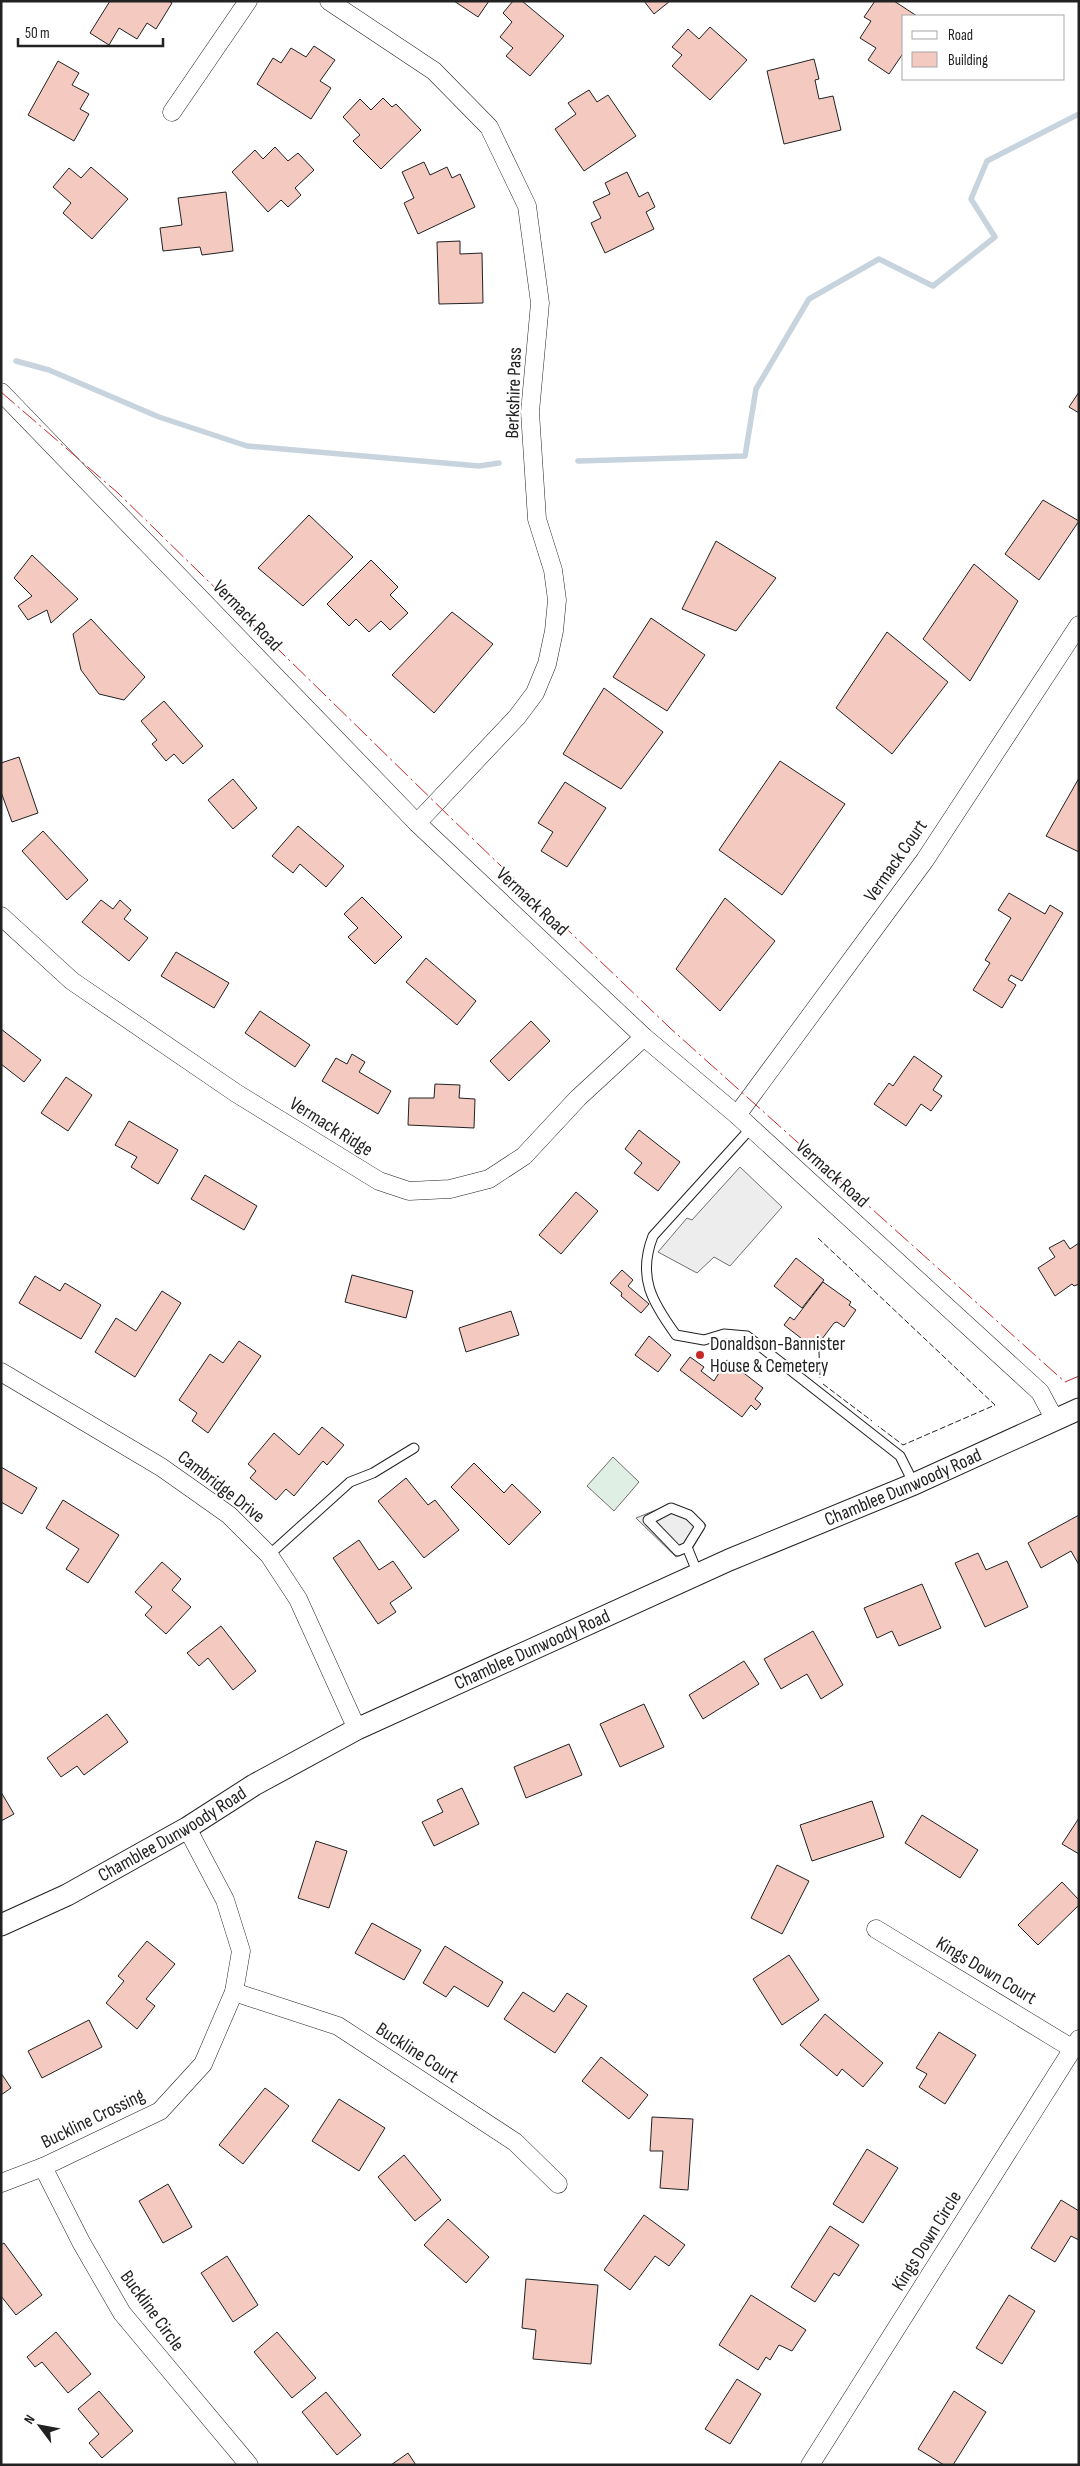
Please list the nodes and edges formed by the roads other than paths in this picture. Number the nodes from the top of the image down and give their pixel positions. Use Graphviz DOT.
graph roads {
  1 [pos="248,1"];
  2 [pos="329,1"];
  3 [pos="172,112"];
  4 [pos="1,392"];
  5 [pos="1079,624"];
  6 [pos="417,823"];
  7 [pos="1,916"];
  8 [pos="644,1037"];
  9 [pos="737,1115"];
  10 [pos="751,1128"];
  11 [pos="1,1372"];
  12 [pos="1079,1410"];
  13 [pos="1055,1420"];
  14 [pos="414,1448"];
  15 [pos="914,1484"];
  16 [pos="687,1547"];
  17 [pos="269,1555"];
  18 [pos="698,1574"];
  19 [pos="356,1729"];
  20 [pos="187,1828"];
  21 [pos="1,1925"];
  22 [pos="876,1929"];
  23 [pos="234,1992"];
  24 [pos="1076,2044"];
  25 [pos="43,2166"];
  26 [pos="1,2183"];
  27 [pos="558,2184"];
  28 [pos="248,2465"];
  29 [pos="810,2465"];
  1 -- 3 [label="street"];
  2 -- 6 [label="street, Berkshire Pass"];
  4 -- 6 [label="street, Vermack Road"];
  5 -- 9 [label="street, Vermack Court"];
  6 -- 8 [label="street, Vermack Road"];
  7 -- 8 [label="street, Vermack Ridge"];
  8 -- 9 [label="street, Vermack Road"];
  9 -- 10 [label="street, Vermack Road"];
  10 -- 13 [label="street, Vermack Road"];
  10 -- 15 [label="lane"];
  11 -- 17 [label="street, Cambridge Drive"];
  12 -- 13 [label="street, Chamblee Dunwoody Road"];
  13 -- 15 [label="street, Chamblee Dunwoody Road"];
  14 -- 17 [label="lane"];
  15 -- 18 [label="street, Chamblee Dunwoody Road"];
  16 -- 16 [label="lane"];
  16 -- 18 [label="lane"];
  17 -- 19 [label="street, Cambridge Drive"];
  18 -- 19 [label="street, Chamblee Dunwoody Road"];
  19 -- 20 [label="street, Chamblee Dunwoody Road"];
  20 -- 21 [label="street, Chamblee Dunwoody Road"];
  20 -- 23 [label="street, Buckline Crossing"];
  22 -- 24 [label="street, Kings Down Court"];
  23 -- 25 [label="street, Buckline Crossing"];
  23 -- 27 [label="street, Buckline Court"];
  24 -- 29 [label="street, Kings Down Circle"];
  25 -- 26 [label="street, Buckline Crossing"];
  25 -- 28 [label="street, Buckline Circle"];
}
